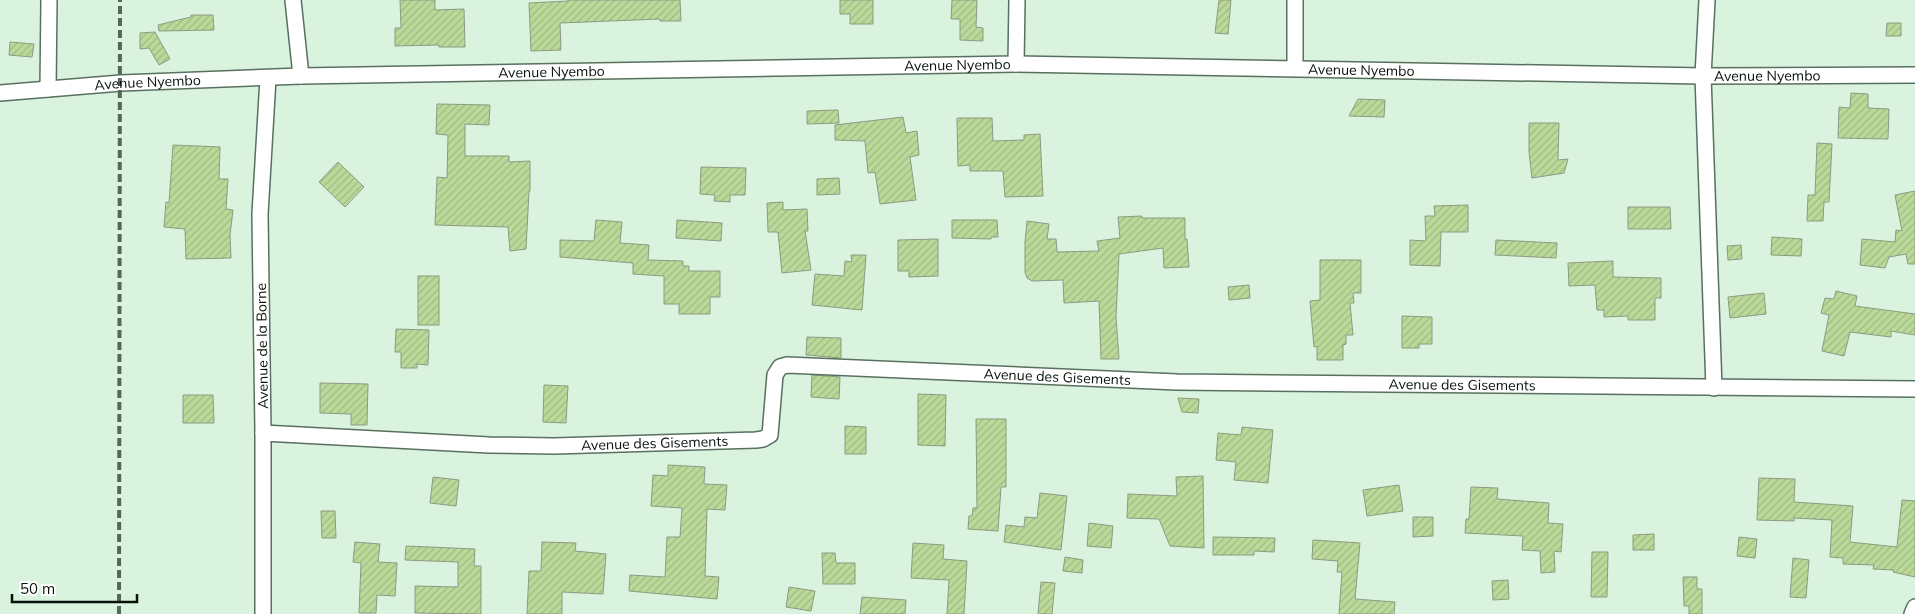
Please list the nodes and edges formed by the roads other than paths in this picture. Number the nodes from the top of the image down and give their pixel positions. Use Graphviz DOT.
graph roads {
  1 [pos="50,0"];
  2 [pos="294,0"];
  3 [pos="1017,0"];
  4 [pos="1295,0"];
  5 [pos="1707,0"];
  6 [pos="1016,64"];
  7 [pos="1296,68"];
  8 [pos="1915,75"];
  9 [pos="301,76"];
  10 [pos="1703,76"];
  11 [pos="268,78"];
  12 [pos="48,89"];
  13 [pos="0,93"];
  14 [pos="1714,388"];
  15 [pos="1915,388"];
  16 [pos="263,433"];
  17 [pos="1915,607"];
  18 [pos="263,614"];
  19 [pos="1912,614"];
  1 -- 12 [label="street"];
  2 -- 9 [label="street"];
  3 -- 6 [label="street"];
  4 -- 7 [label="street"];
  5 -- 10 [label="street"];
  6 -- 7 [label="street, Avenue Nyembo"];
  6 -- 9 [label="street, Avenue Nyembo"];
  7 -- 10 [label="street, Avenue Nyembo"];
  8 -- 10 [label="street, Avenue Nyembo"];
  9 -- 11 [label="street, Avenue Nyembo"];
  10 -- 14 [label="street"];
  11 -- 12 [label="street, Avenue Nyembo"];
  11 -- 16 [label="street, Avenue de la Borne"];
  12 -- 13 [label="street, Avenue Nyembo"];
  14 -- 15 [label="street, Avenue des Gisements"];
  14 -- 16 [label="street, Avenue des Gisements"];
  16 -- 18 [label="street, Avenue de la Borne"];
  17 -- 19 [label="street"];
}
